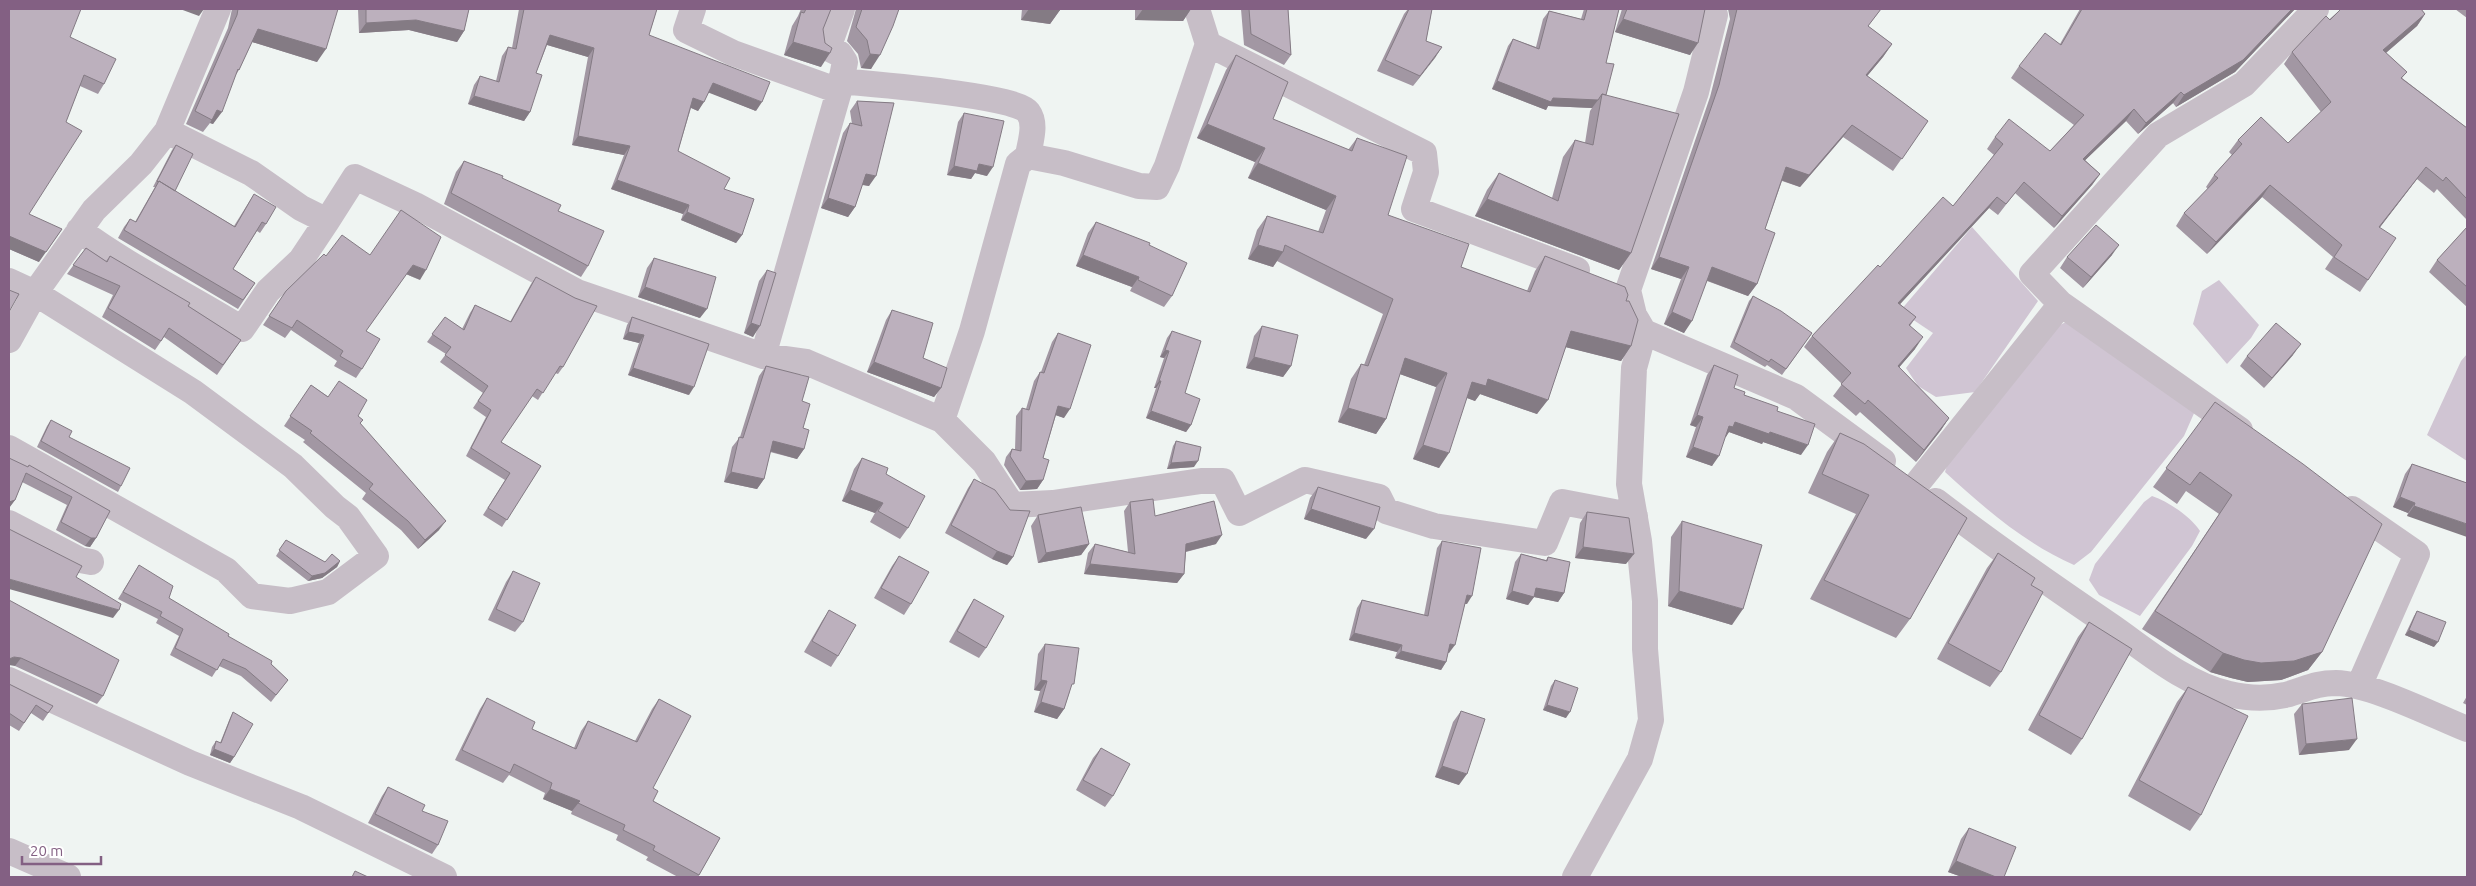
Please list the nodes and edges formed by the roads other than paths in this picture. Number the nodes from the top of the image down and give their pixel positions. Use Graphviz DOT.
graph roads {
  1 [pos="218,9"];
  2 [pos="693,9"];
  3 [pos="842,9"];
  4 [pos="1197,9"];
  5 [pos="1713,9"];
  6 [pos="2316,9"];
  7 [pos="1208,44"];
  8 [pos="840,86"];
  9 [pos="167,131"];
  10 [pos="1028,156"];
  11 [pos="328,221"];
  12 [pos="79,230"];
  13 [pos="9,281"];
  14 [pos="1613,284"];
  15 [pos="35,293"];
  16 [pos="2061,304"];
  17 [pos="1644,332"];
  18 [pos="9,340"];
  19 [pos="763,356"];
  20 [pos="942,420"];
  21 [pos="2263,446"];
  22 [pos="9,448"];
  23 [pos="1916,485"];
  24 [pos="2336,498"];
  25 [pos="1635,516"];
  26 [pos="9,523"];
  27 [pos="91,562"];
  28 [pos="9,680"];
  29 [pos="2359,686"];
  30 [pos="2467,729"];
  31 [pos="9,851"];
  32 [pos="68,877"];
  33 [pos="444,877"];
  34 [pos="1575,877"];
  1 -- 9 [label="street"];
  2 -- 8 [label="street"];
  3 -- 8 [label="street"];
  4 -- 7 [label="street"];
  5 -- 14 [label="street"];
  6 -- 16 [label="street"];
  7 -- 10 [label="street"];
  7 -- 14 [label="street"];
  8 -- 10 [label="street"];
  8 -- 19 [label="street"];
  9 -- 11 [label="street"];
  9 -- 12 [label="street"];
  10 -- 20 [label="street"];
  11 -- 12 [label="street"];
  11 -- 19 [label="street"];
  12 -- 15 [label="street"];
  13 -- 15 [label="street"];
  14 -- 17 [label="street"];
  15 -- 18 [label="street"];
  15 -- 22 [label="street"];
  16 -- 21 [label="street"];
  16 -- 23 [label="street"];
  17 -- 23 [label="street"];
  17 -- 25 [label="street"];
  19 -- 20 [label="street"];
  20 -- 25 [label="street"];
  23 -- 29 [label="street"];
  24 -- 29 [label="street"];
  25 -- 34 [label="street"];
  26 -- 27 [label="street"];
  28 -- 33 [label="street"];
  29 -- 30 [label="street"];
  31 -- 32 [label="street"];
}
